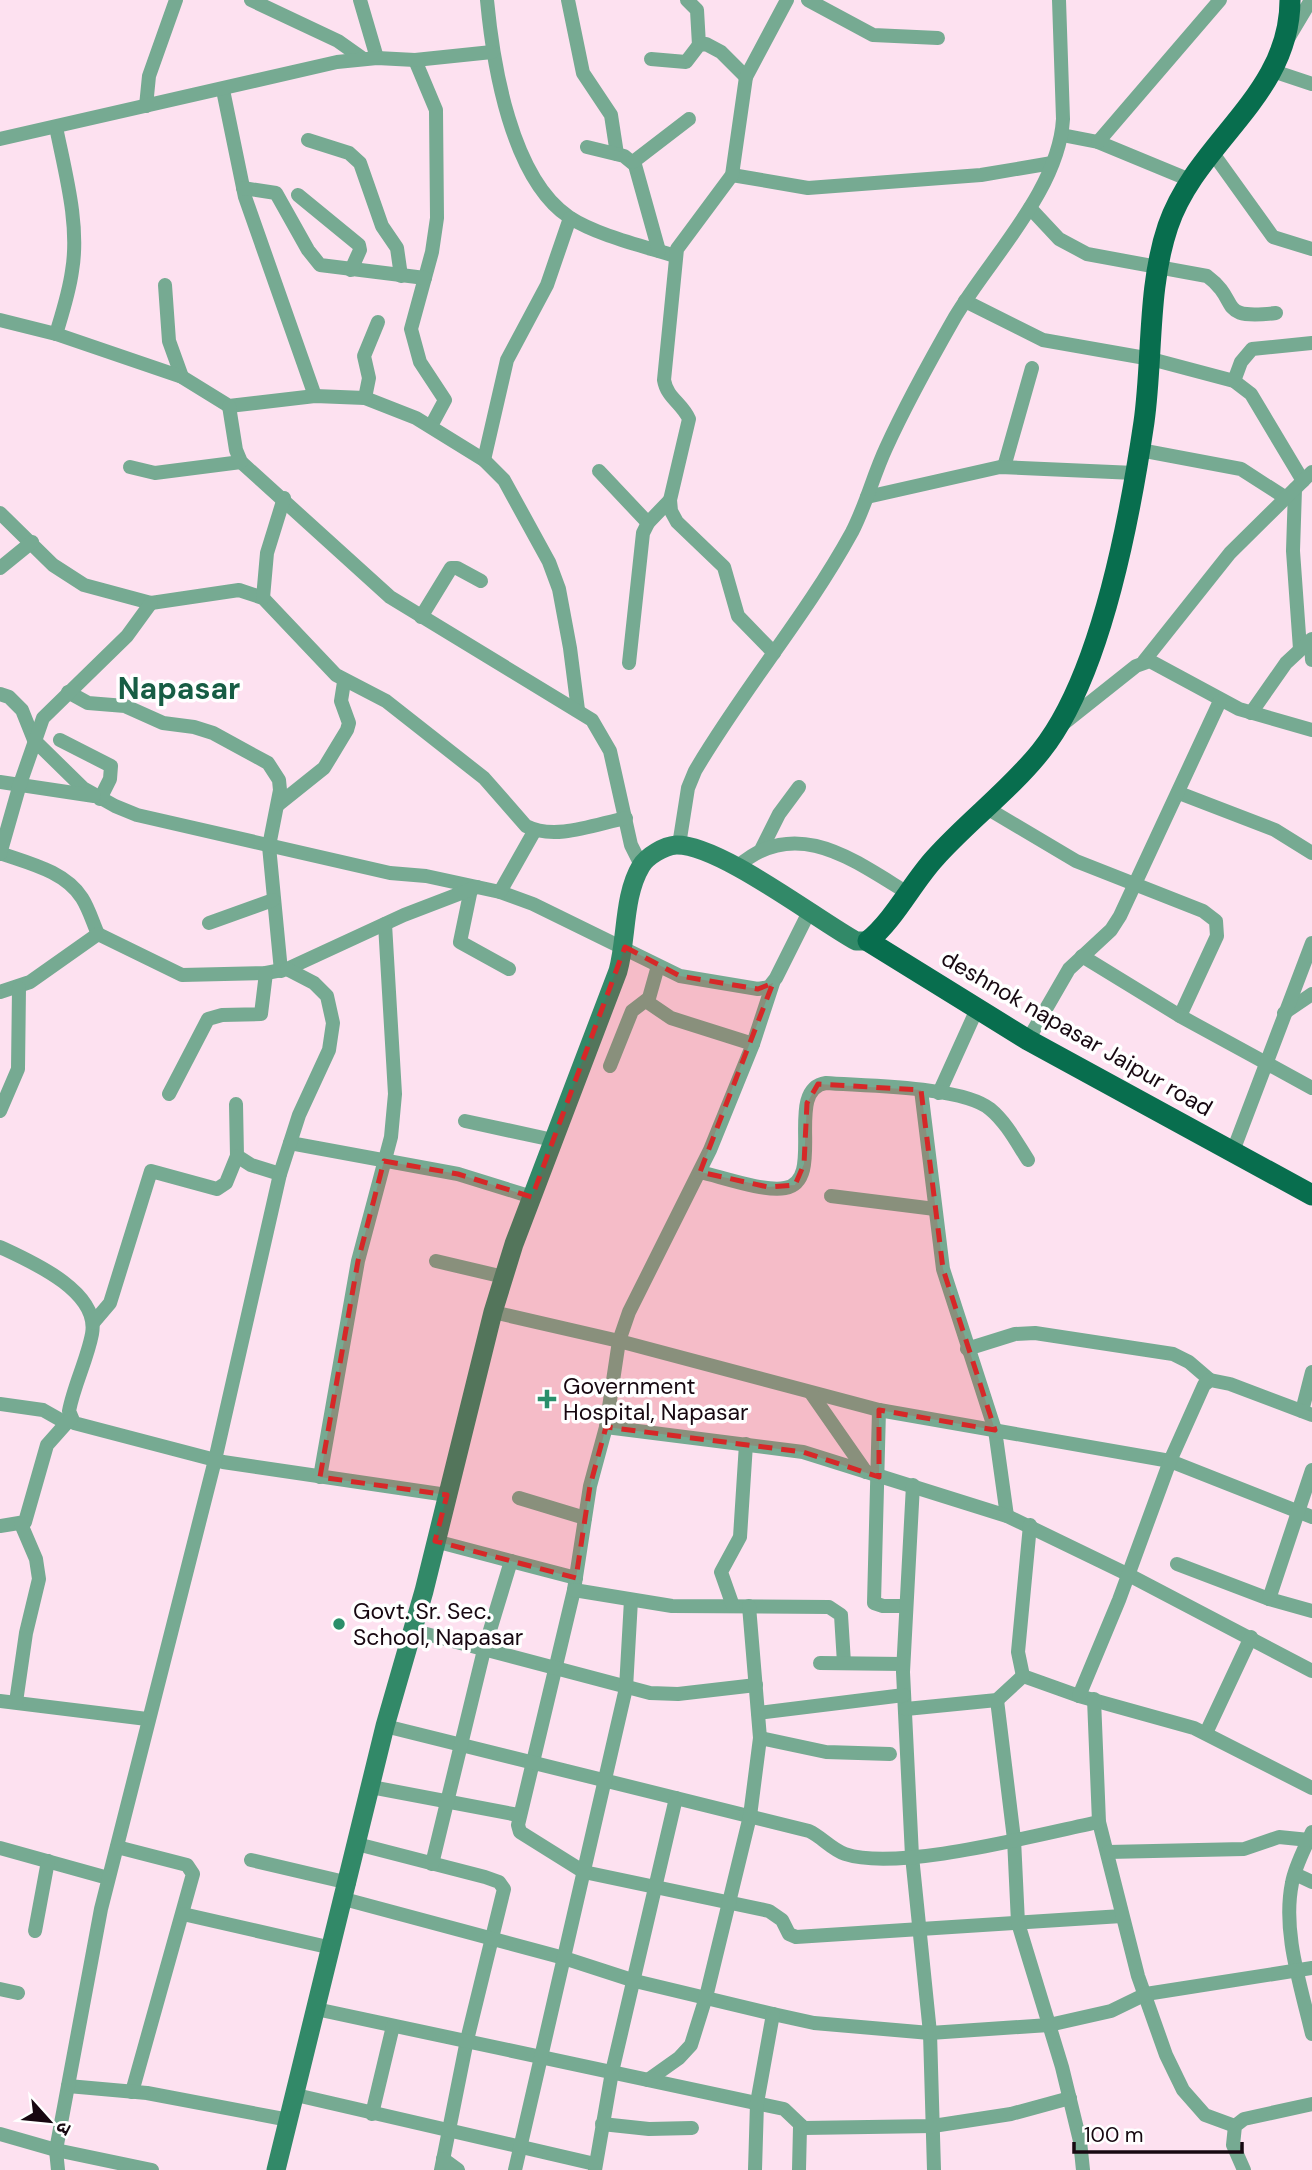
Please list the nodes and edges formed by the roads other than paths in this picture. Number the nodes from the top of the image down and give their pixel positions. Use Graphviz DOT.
graph roads {
  1 [pos="176,0"];
  2 [pos="251,0"];
  3 [pos="360,0"];
  4 [pos="487,0"];
  5 [pos="568,0"];
  6 [pos="687,0"];
  7 [pos="787,0"];
  8 [pos="808,0"];
  9 [pos="1059,0"];
  10 [pos="1220,0"];
  11 [pos="1290,0"];
  12 [pos="1311,0"];
  13 [pos="938,38"];
  14 [pos="1286,41"];
  15 [pos="699,45"];
  16 [pos="492,52"];
  17 [pos="370,58"];
  18 [pos="651,59"];
  19 [pos="415,60"];
  20 [pos="1273,71"];
  21 [pos="746,77"];
  22 [pos="1312,85"];
  23 [pos="223,90"];
  24 [pos="146,106"];
  25 [pos="689,119"];
  26 [pos="55,127"];
  27 [pos="1,135"];
  28 [pos="1062,135"];
  29 [pos="308,140"];
  30 [pos="1098,142"];
  31 [pos="587,147"];
  32 [pos="1212,152"];
  33 [pos="617,154"];
  34 [pos="633,162"];
  35 [pos="1052,163"];
  36 [pos="732,175"];
  37 [pos="1190,180"];
  38 [pos="243,188"];
  39 [pos="298,195"];
  40 [pos="1030,208"];
  41 [pos="570,218"];
  42 [pos="1312,250"];
  43 [pos="659,251"];
  44 [pos="675,256"];
  45 [pos="1158,269"];
  46 [pos="351,271"];
  47 [pos="401,276"];
  48 [pos="425,278"];
  49 [pos="165,285"];
  50 [pos="965,301"];
  51 [pos="1276,313"];
  52 [pos="0,320"];
  53 [pos="377,322"];
  54 [pos="56,334"];
  55 [pos="1312,343"];
  56 [pos="1151,359"];
  57 [pos="1032,368"];
  58 [pos="182,377"];
  59 [pos="1234,381"];
  60 [pos="315,396"];
  61 [pos="365,398"];
  62 [pos="229,406"];
  63 [pos="431,426"];
  64 [pos="1140,450"];
  65 [pos="484,460"];
  66 [pos="241,461"];
  67 [pos="130,467"];
  68 [pos="1004,467"];
  69 [pos="599,471"];
  70 [pos="1135,472"];
  71 [pos="1299,485"];
  72 [pos="867,497"];
  73 [pos="284,498"];
  74 [pos="670,500"];
  75 [pos="0,513"];
  76 [pos="648,523"];
  77 [pos="32,542"];
  78 [pos="0,568"];
  79 [pos="481,581"];
  80 [pos="263,598"];
  81 [pos="151,603"];
  82 [pos="422,617"];
  83 [pos="1308,643"];
  84 [pos="774,653"];
  85 [pos="1312,660"];
  86 [pos="1144,661"];
  87 [pos="629,663"];
  88 [pos="344,682"];
  89 [pos="68,692"];
  90 [pos="0,694"];
  91 [pos="1220,701"];
  92 [pos="578,710"];
  93 [pos="1251,713"];
  94 [pos="1312,730"];
  95 [pos="1055,731"];
  96 [pos="34,740"];
  97 [pos="60,740"];
  98 [pos="0,782"];
  99 [pos="19,784"];
  100 [pos="799,788"];
  101 [pos="1179,793"];
  102 [pos="97,797"];
  103 [pos="279,804"];
  104 [pos="985,807"];
  105 [pos="626,818"];
  106 [pos="535,830"];
  107 [pos="679,845"];
  108 [pos="269,846"];
  109 [pos="762,848"];
  110 [pos="1312,853"];
  111 [pos="0,854"];
  112 [pos="641,865"];
  113 [pos="736,868"];
  114 [pos="1136,887"];
  115 [pos="475,888"];
  116 [pos="500,892"];
  117 [pos="906,892"];
  118 [pos="273,900"];
  119 [pos="809,912"];
  120 [pos="209,923"];
  121 [pos="385,924"];
  122 [pos="97,934"];
  123 [pos="868,941"];
  124 [pos="1312,943"];
  125 [pos="625,947"];
  126 [pos="1082,956"];
  127 [pos="658,966"];
  128 [pos="509,969"];
  129 [pos="278,971"];
  130 [pos="773,983"];
  131 [pos="19,988"];
  132 [pos="0,992"];
  133 [pos="1312,994"];
  134 [pos="646,1001"];
  135 [pos="977,1009"];
  136 [pos="1284,1013"];
  137 [pos="1180,1016"];
  138 [pos="1028,1041"];
  139 [pos="754,1044"];
  140 [pos="1264,1063"];
  141 [pos="610,1066"];
  142 [pos="1312,1088"];
  143 [pos="920,1090"];
  144 [pos="169,1094"];
  145 [pos="939,1094"];
  146 [pos="236,1104"];
  147 [pos="0,1111"];
  148 [pos="465,1121"];
  149 [pos="553,1140"];
  150 [pos="290,1143"];
  151 [pos="1233,1151"];
  152 [pos="237,1156"];
  153 [pos="1028,1160"];
  154 [pos="384,1161"];
  155 [pos="700,1172"];
  156 [pos="280,1174"];
  157 [pos="1312,1195"];
  158 [pos="831,1196"];
  159 [pos="532,1197"];
  160 [pos="935,1209"];
  161 [pos="0,1247"];
  162 [pos="436,1261"];
  163 [pos="504,1278"];
  164 [pos="493,1312"];
  165 [pos="93,1323"];
  166 [pos="619,1341"];
  167 [pos="967,1349"];
  168 [pos="1312,1373"];
  169 [pos="1210,1380"];
  170 [pos="811,1393"];
  171 [pos="0,1404"];
  172 [pos="879,1410"];
  173 [pos="1307,1413"];
  174 [pos="68,1420"];
  175 [pos="606,1427"];
  176 [pos="995,1430"];
  177 [pos="746,1444"];
  178 [pos="215,1460"];
  179 [pos="1170,1461"];
  180 [pos="1312,1470"];
  181 [pos="872,1474"];
  182 [pos="320,1477"];
  183 [pos="913,1485"];
  184 [pos="447,1495"];
  185 [pos="519,1498"];
  186 [pos="1296,1511"];
  187 [pos="1007,1516"];
  188 [pos="1312,1517"];
  189 [pos="585,1518"];
  190 [pos="21,1524"];
  191 [pos="1030,1525"];
  192 [pos="0,1526"];
  193 [pos="435,1541"];
  194 [pos="511,1561"];
  195 [pos="1177,1564"];
  196 [pos="1127,1574"];
  197 [pos="575,1584"];
  198 [pos="1269,1599"];
  199 [pos="631,1600"];
  200 [pos="733,1606"];
  201 [pos="750,1606"];
  202 [pos="904,1606"];
  203 [pos="1312,1611"];
  204 [pos="411,1630"];
  205 [pos="1251,1637"];
  206 [pos="484,1650"];
  207 [pos="820,1663"];
  208 [pos="844,1663"];
  209 [pos="903,1664"];
  210 [pos="555,1669"];
  211 [pos="1312,1671"];
  212 [pos="1023,1676"];
  213 [pos="755,1685"];
  214 [pos="626,1688"];
  215 [pos="1079,1696"];
  216 [pos="1094,1699"];
  217 [pos="0,1700"];
  218 [pos="997,1700"];
  219 [pos="16,1702"];
  220 [pos="905,1702"];
  221 [pos="758,1713"];
  222 [pos="147,1719"];
  223 [pos="385,1726"];
  224 [pos="1206,1733"];
  225 [pos="760,1738"];
  226 [pos="461,1744"];
  227 [pos="890,1754"];
  228 [pos="535,1763"];
  229 [pos="605,1782"];
  230 [pos="371,1787"];
  231 [pos="1312,1788"];
  232 [pos="676,1798"];
  233 [pos="449,1801"];
  234 [pos="518,1815"];
  235 [pos="750,1816"];
  236 [pos="1098,1822"];
  237 [pos="1310,1836"];
  238 [pos="1014,1839"];
  239 [pos="357,1844"];
  240 [pos="117,1847"];
  241 [pos="0,1848"];
  242 [pos="1108,1852"];
  243 [pos="912,1856"];
  244 [pos="251,1860"];
  245 [pos="48,1861"];
  246 [pos="432,1864"];
  247 [pos="584,1872"];
  248 [pos="1295,1874"];
  249 [pos="108,1878"];
  250 [pos="1312,1882"];
  251 [pos="656,1889"];
  252 [pos="346,1891"];
  253 [pos="729,1903"];
  254 [pos="183,1914"];
  255 [pos="1122,1916"];
  256 [pos="1018,1923"];
  257 [pos="919,1927"];
  258 [pos="35,1931"];
  259 [pos="491,1940"];
  260 [pos="332,1948"];
  261 [pos="564,1958"];
  262 [pos="1305,1968"];
  263 [pos="635,1981"];
  264 [pos="0,1989"];
  265 [pos="18,1993"];
  266 [pos="1146,1994"];
  267 [pos="706,1997"];
  268 [pos="316,2009"];
  269 [pos="773,2014"];
  270 [pos="1049,2025"];
  271 [pos="393,2026"];
  272 [pos="930,2033"];
  273 [pos="1312,2034"];
  274 [pos="467,2040"];
  275 [pos="540,2056"];
  276 [pos="612,2072"];
  277 [pos="648,2080"];
  278 [pos="68,2086"];
  279 [pos="132,2092"];
  280 [pos="296,2095"];
  281 [pos="1070,2098"];
  282 [pos="757,2103"];
  283 [pos="1312,2104"];
  284 [pos="372,2114"];
  285 [pos="289,2120"];
  286 [pos="602,2123"];
  287 [pos="933,2126"];
  288 [pos="1235,2126"];
  289 [pos="800,2127"];
  290 [pos="692,2128"];
  291 [pos="449,2130"];
  292 [pos="0,2134"];
  293 [pos="521,2145"];
  294 [pos="56,2150"];
  295 [pos="442,2165"];
  296 [pos="595,2167"];
  297 [pos="58,2170"];
  298 [pos="152,2170"];
  299 [pos="276,2170"];
  300 [pos="458,2170"];
  301 [pos="515,2170"];
  302 [pos="755,2170"];
  303 [pos="799,2170"];
  304 [pos="934,2170"];
  305 [pos="1083,2170"];
  306 [pos="1244,2170"];
  1 -- 24 [label="street"];
  2 -- 17 [label="street"];
  3 -- 17 [label="street"];
  4 -- 16 [label="street"];
  5 -- 33 [label="street"];
  6 -- 15 [label="street"];
  7 -- 21 [label="street"];
  8 -- 13 [label="street"];
  9 -- 28 [label="street"];
  10 -- 30 [label="street"];
  11 -- 14 [label="main road"];
  12 -- 14 [label="street"];
  14 -- 20 [label="main road"];
  15 -- 18 [label="street"];
  15 -- 21 [label="street"];
  16 -- 19 [label="street"];
  16 -- 41 [label="street"];
  17 -- 19 [label="street"];
  17 -- 23 [label="street"];
  19 -- 48 [label="street"];
  20 -- 22 [label="street"];
  20 -- 32 [label="main road"];
  21 -- 36 [label="street"];
  23 -- 24 [label="street"];
  23 -- 38 [label="street"];
  24 -- 26 [label="street"];
  25 -- 34 [label="street"];
  26 -- 27 [label="street"];
  26 -- 54 [label="street"];
  28 -- 30 [label="street"];
  28 -- 35 [label="street"];
  29 -- 47 [label="street"];
  30 -- 37 [label="street"];
  31 -- 33 [label="street"];
  32 -- 37 [label="main road"];
  32 -- 42 [label="street"];
  33 -- 34 [label="street"];
  34 -- 43 [label="street"];
  35 -- 36 [label="street"];
  35 -- 40 [label="street"];
  36 -- 44 [label="street"];
  37 -- 45 [label="main road"];
  38 -- 46 [label="street"];
  38 -- 60 [label="street"];
  39 -- 46 [label="street"];
  40 -- 45 [label="street"];
  40 -- 50 [label="street"];
  41 -- 43 [label="street"];
  41 -- 65 [label="street"];
  43 -- 44 [label="street"];
  44 -- 74 [label="street"];
  45 -- 51 [label="street"];
  45 -- 56 [label="main road"];
  46 -- 47 [label="street"];
  47 -- 48 [label="street"];
  48 -- 63 [label="street"];
  49 -- 58 [label="street"];
  50 -- 56 [label="street"];
  50 -- 72 [label="street"];
  52 -- 54 [label="street"];
  53 -- 61 [label="street"];
  54 -- 58 [label="street"];
  55 -- 59 [label="street"];
  56 -- 59 [label="street"];
  56 -- 64 [label="main road"];
  57 -- 68 [label="street"];
  58 -- 62 [label="street"];
  59 -- 71 [label="street"];
  60 -- 61 [label="street"];
  60 -- 62 [label="street"];
  61 -- 63 [label="street"];
  62 -- 66 [label="street"];
  63 -- 65 [label="street"];
  64 -- 70 [label="main road"];
  64 -- 71 [label="street"];
  65 -- 92 [label="street"];
  66 -- 67 [label="street"];
  66 -- 73 [label="street"];
  68 -- 70 [label="street"];
  68 -- 72 [label="street"];
  69 -- 76 [label="street"];
  70 -- 95 [label="main road"];
  71 -- 83 [label="street"];
  71 -- 86 [label="street"];
  72 -- 84 [label="street"];
  73 -- 80 [label="street"];
  73 -- 82 [label="street"];
  74 -- 76 [label="street"];
  74 -- 84 [label="street"];
  75 -- 77 [label="street"];
  76 -- 87 [label="street"];
  77 -- 78 [label="street"];
  77 -- 81 [label="street"];
  79 -- 82 [label="street"];
  80 -- 81 [label="street"];
  80 -- 88 [label="street"];
  81 -- 89 [label="street"];
  82 -- 92 [label="street"];
  83 -- 85 [label="street"];
  83 -- 93 [label="street"];
  84 -- 107 [label="street"];
  86 -- 91 [label="street"];
  86 -- 95 [label="street"];
  88 -- 103 [label="street"];
  88 -- 106 [label="street"];
  89 -- 96 [label="street"];
  89 -- 103 [label="street"];
  90 -- 96 [label="street"];
  91 -- 93 [label="street"];
  91 -- 101 [label="street"];
  92 -- 105 [label="street"];
  93 -- 94 [label="street"];
  95 -- 104 [label="main road"];
  96 -- 99 [label="street"];
  96 -- 102 [label="street"];
  97 -- 102 [label="street"];
  98 -- 99 [label="street"];
  99 -- 102 [label="street"];
  99 -- 111 [label="street"];
  100 -- 109 [label="street"];
  101 -- 110 [label="street"];
  101 -- 114 [label="street"];
  102 -- 108 [label="street"];
  103 -- 108 [label="street"];
  104 -- 114 [label="street"];
  104 -- 117 [label="main road"];
  105 -- 106 [label="street"];
  105 -- 112 [label="street"];
  106 -- 116 [label="street"];
  107 -- 112 [label="main road"];
  107 -- 113 [label="main road"];
  108 -- 115 [label="street"];
  108 -- 118 [label="street"];
  109 -- 113 [label="street"];
  109 -- 117 [label="street"];
  111 -- 122 [label="street"];
  112 -- 125 [label="main road"];
  113 -- 119 [label="main road"];
  114 -- 126 [label="street"];
  114 -- 137 [label="street"];
  115 -- 116 [label="street"];
  115 -- 121 [label="street"];
  115 -- 128 [label="street"];
  116 -- 125 [label="street"];
  117 -- 123 [label="main road"];
  118 -- 120 [label="street"];
  118 -- 129 [label="street"];
  119 -- 123 [label="main road"];
  119 -- 130 [label="street"];
  121 -- 129 [label="street"];
  121 -- 154 [label="street"];
  122 -- 129 [label="street"];
  122 -- 131 [label="street"];
  123 -- 135 [label="main road, deshnok napasar Jaipur road"];
  124 -- 136 [label="street"];
  125 -- 127 [label="street"];
  125 -- 149 [label="main road"];
  126 -- 137 [label="street"];
  126 -- 138 [label="street"];
  127 -- 130 [label="street"];
  127 -- 134 [label="street"];
  129 -- 144 [label="street"];
  129 -- 150 [label="street"];
  130 -- 139 [label="street"];
  131 -- 132 [label="street"];
  131 -- 147 [label="street"];
  133 -- 136 [label="street"];
  134 -- 139 [label="street"];
  134 -- 141 [label="street"];
  135 -- 138 [label="main road, deshnok napasar Jaipur road"];
  135 -- 145 [label="street"];
  136 -- 140 [label="street"];
  137 -- 140 [label="street"];
  138 -- 151 [label="main road, deshnok napasar Jaipur road"];
  139 -- 155 [label="street"];
  140 -- 142 [label="street"];
  140 -- 151 [label="street"];
  143 -- 145 [label="street"];
  143 -- 155 [label="street"];
  143 -- 160 [label="street"];
  145 -- 153 [label="street"];
  146 -- 152 [label="street"];
  148 -- 149 [label="street"];
  149 -- 159 [label="main road"];
  150 -- 154 [label="street"];
  150 -- 156 [label="street"];
  151 -- 157 [label="main road, deshnok napasar Jaipur road"];
  152 -- 156 [label="street"];
  152 -- 165 [label="street"];
  154 -- 159 [label="street"];
  154 -- 182 [label="street"];
  155 -- 166 [label="street"];
  156 -- 178 [label="street"];
  158 -- 160 [label="street"];
  159 -- 163 [label="main road"];
  160 -- 167 [label="street"];
  161 -- 165 [label="street"];
  162 -- 163 [label="street"];
  163 -- 164 [label="main road"];
  164 -- 166 [label="street"];
  164 -- 184 [label="main road"];
  165 -- 174 [label="street"];
  166 -- 170 [label="street"];
  166 -- 175 [label="street"];
  167 -- 169 [label="street"];
  167 -- 176 [label="street"];
  168 -- 173 [label="street"];
  169 -- 173 [label="street"];
  169 -- 179 [label="street"];
  170 -- 172 [label="street"];
  170 -- 181 [label="street"];
  171 -- 174 [label="street"];
  172 -- 176 [label="street"];
  172 -- 181 [label="street"];
  174 -- 178 [label="street"];
  174 -- 190 [label="street"];
  175 -- 177 [label="street"];
  175 -- 189 [label="street"];
  176 -- 179 [label="street"];
  176 -- 187 [label="street"];
  177 -- 181 [label="street"];
  177 -- 200 [label="street"];
  178 -- 182 [label="street"];
  178 -- 222 [label="street"];
  179 -- 186 [label="street"];
  179 -- 196 [label="street"];
  180 -- 186 [label="street"];
  181 -- 183 [label="street"];
  181 -- 202 [label="street"];
  182 -- 184 [label="street"];
  183 -- 187 [label="street"];
  183 -- 202 [label="street"];
  184 -- 193 [label="main road"];
  185 -- 189 [label="street"];
  186 -- 188 [label="street"];
  186 -- 198 [label="street"];
  187 -- 191 [label="street"];
  189 -- 197 [label="street"];
  190 -- 192 [label="street"];
  190 -- 219 [label="street"];
  191 -- 196 [label="street"];
  191 -- 212 [label="street"];
  193 -- 194 [label="street"];
  193 -- 204 [label="main road"];
  194 -- 197 [label="street"];
  194 -- 206 [label="street"];
  195 -- 198 [label="street"];
  196 -- 205 [label="street"];
  196 -- 215 [label="street"];
  197 -- 199 [label="street"];
  197 -- 210 [label="street"];
  198 -- 203 [label="street"];
  199 -- 200 [label="street"];
  199 -- 214 [label="street"];
  200 -- 201 [label="street"];
  201 -- 208 [label="street"];
  201 -- 213 [label="street"];
  202 -- 209 [label="street"];
  204 -- 206 [label="street"];
  204 -- 223 [label="main road"];
  205 -- 211 [label="street"];
  205 -- 224 [label="street"];
  206 -- 210 [label="street"];
  206 -- 226 [label="street"];
  207 -- 208 [label="street"];
  208 -- 209 [label="street"];
  209 -- 220 [label="street"];
  210 -- 214 [label="street"];
  210 -- 228 [label="street"];
  212 -- 215 [label="street"];
  212 -- 218 [label="street"];
  213 -- 214 [label="street"];
  213 -- 221 [label="street"];
  214 -- 229 [label="street"];
  215 -- 216 [label="street"];
  216 -- 224 [label="street"];
  216 -- 236 [label="street"];
  217 -- 219 [label="street"];
  218 -- 220 [label="street"];
  218 -- 238 [label="street"];
  219 -- 222 [label="street"];
  220 -- 221 [label="street"];
  220 -- 243 [label="street"];
  221 -- 225 [label="street"];
  222 -- 240 [label="street"];
  223 -- 226 [label="street"];
  223 -- 230 [label="main road"];
  224 -- 231 [label="street"];
  225 -- 227 [label="street"];
  225 -- 235 [label="street"];
  226 -- 228 [label="street"];
  226 -- 233 [label="street"];
  228 -- 229 [label="street"];
  228 -- 234 [label="street"];
  229 -- 232 [label="street"];
  229 -- 247 [label="street"];
  230 -- 233 [label="street"];
  230 -- 239 [label="main road"];
  232 -- 235 [label="street"];
  232 -- 251 [label="street"];
  233 -- 234 [label="street"];
  233 -- 246 [label="street"];
  234 -- 247 [label="street"];
  235 -- 243 [label="street"];
  235 -- 253 [label="street"];
  236 -- 238 [label="street"];
  236 -- 242 [label="street"];
  237 -- 242 [label="street"];
  237 -- 248 [label="street"];
  238 -- 243 [label="street"];
  238 -- 256 [label="street"];
  239 -- 246 [label="street"];
  239 -- 252 [label="main road"];
  240 -- 249 [label="street"];
  240 -- 254 [label="street"];
  241 -- 245 [label="street"];
  242 -- 255 [label="street"];
  243 -- 257 [label="street"];
  244 -- 252 [label="street"];
  245 -- 249 [label="street"];
  245 -- 258 [label="street"];
  246 -- 259 [label="street"];
  247 -- 251 [label="street"];
  247 -- 261 [label="street"];
  248 -- 250 [label="street"];
  248 -- 262 [label="street"];
  249 -- 278 [label="street"];
  251 -- 253 [label="street"];
  251 -- 263 [label="street"];
  252 -- 259 [label="street"];
  252 -- 260 [label="main road"];
  253 -- 257 [label="street"];
  253 -- 267 [label="street"];
  254 -- 260 [label="street"];
  254 -- 279 [label="street"];
  255 -- 256 [label="street"];
  255 -- 266 [label="street"];
  256 -- 257 [label="street"];
  256 -- 270 [label="street"];
  257 -- 272 [label="street"];
  259 -- 261 [label="street"];
  259 -- 274 [label="street"];
  260 -- 268 [label="main road"];
  261 -- 263 [label="street"];
  261 -- 275 [label="street"];
  262 -- 266 [label="street"];
  262 -- 273 [label="street"];
  263 -- 267 [label="street"];
  263 -- 276 [label="street"];
  264 -- 265 [label="street"];
  266 -- 270 [label="street"];
  266 -- 288 [label="street"];
  267 -- 269 [label="street"];
  267 -- 277 [label="street"];
  268 -- 271 [label="street"];
  268 -- 280 [label="main road"];
  269 -- 272 [label="street"];
  269 -- 282 [label="street"];
  270 -- 272 [label="street"];
  270 -- 281 [label="street"];
  271 -- 274 [label="street"];
  271 -- 284 [label="street"];
  272 -- 287 [label="street"];
  274 -- 275 [label="street"];
  274 -- 291 [label="street"];
  275 -- 276 [label="street"];
  275 -- 293 [label="street"];
  276 -- 277 [label="street"];
  276 -- 286 [label="street"];
  277 -- 282 [label="street"];
  278 -- 279 [label="street"];
  278 -- 294 [label="street"];
  279 -- 285 [label="street"];
  280 -- 284 [label="street"];
  280 -- 285 [label="main road"];
  281 -- 287 [label="street"];
  281 -- 305 [label="street"];
  282 -- 289 [label="street"];
  282 -- 302 [label="street"];
  283 -- 288 [label="street"];
  284 -- 291 [label="street"];
  285 -- 299 [label="main road"];
  286 -- 290 [label="street"];
  286 -- 296 [label="street"];
  287 -- 289 [label="street"];
  287 -- 304 [label="street"];
  288 -- 306 [label="street"];
  289 -- 303 [label="street"];
  291 -- 293 [label="street"];
  291 -- 295 [label="street"];
  292 -- 294 [label="street"];
  293 -- 296 [label="street"];
  293 -- 301 [label="street"];
  294 -- 297 [label="street"];
  294 -- 298 [label="street"];
  295 -- 300 [label="street"];
}
